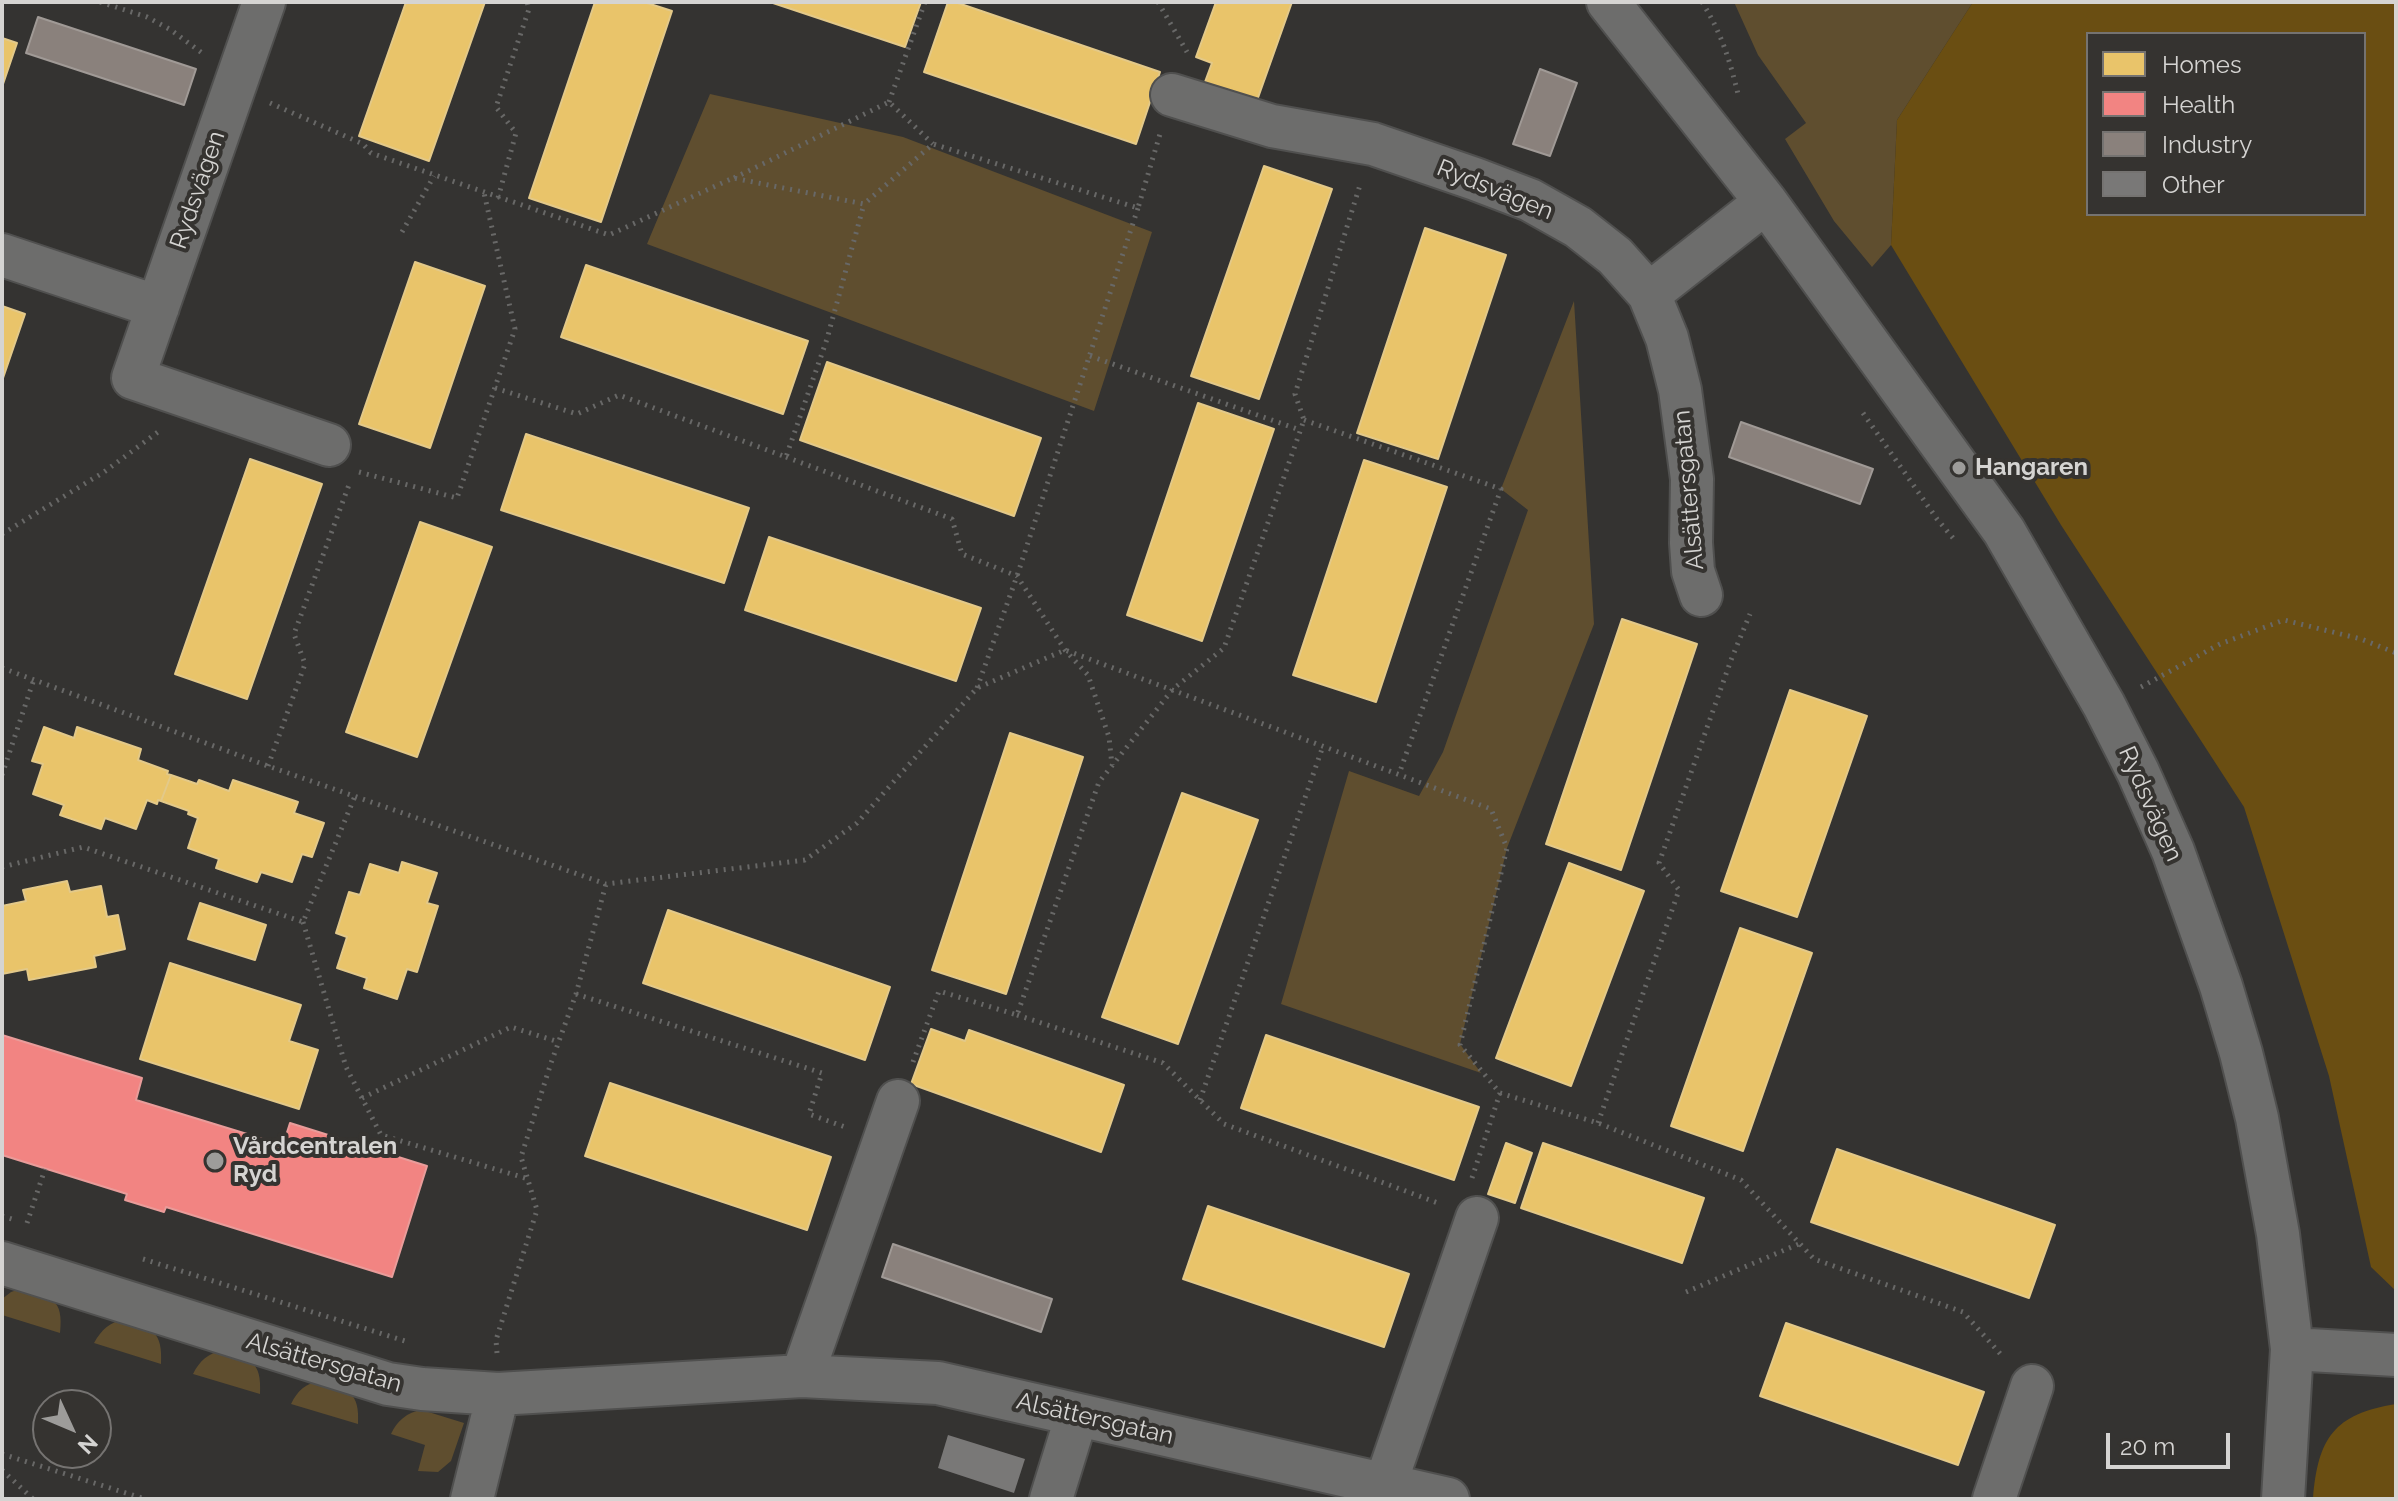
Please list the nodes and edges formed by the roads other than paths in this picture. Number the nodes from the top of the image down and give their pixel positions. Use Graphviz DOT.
graph roads {
  1 [pos="264,2"];
  2 [pos="1608,2"];
  3 [pos="1172,95"];
  4 [pos="1766,202"];
  5 [pos="2,255"];
  6 [pos="1649,294"];
  7 [pos="158,307"];
  8 [pos="329,445"];
  9 [pos="1701,595"];
  10 [pos="898,1101"];
  11 [pos="1477,1218"];
  12 [pos="2,1263"];
  13 [pos="2292,1349"];
  14 [pos="2396,1355"];
  15 [pos="802,1376"];
  16 [pos="2032,1386"];
  17 [pos="498,1394"];
  18 [pos="1077,1415"];
  19 [pos="1385,1485"];
  20 [pos="472,1499"];
  21 [pos="1051,1499"];
  22 [pos="1448,1499"];
  23 [pos="1994,1499"];
  24 [pos="2283,1499"];
  1 -- 7 [label="street, Rydsvägen"];
  2 -- 4 [label="street, Rydsvägen"];
  3 -- 6 [label="street, Rydsvägen"];
  4 -- 6 [label="street"];
  4 -- 13 [label="street, Rydsvägen"];
  5 -- 7 [label="street"];
  6 -- 9 [label="street, Alsättersgatan"];
  7 -- 8 [label="street, Rydsvägen"];
  10 -- 15 [label="street"];
  11 -- 19 [label="street"];
  12 -- 17 [label="street, Alsättersgatan"];
  13 -- 14 [label="street"];
  13 -- 24 [label="street, Rydsvägen"];
  15 -- 17 [label="street, Alsättersgatan"];
  15 -- 18 [label="street, Alsättersgatan"];
  16 -- 23 [label="street"];
  17 -- 20 [label="street"];
  18 -- 19 [label="street, Alsättersgatan"];
  18 -- 21 [label="street"];
  19 -- 22 [label="street, Alsättersgatan"];
}
